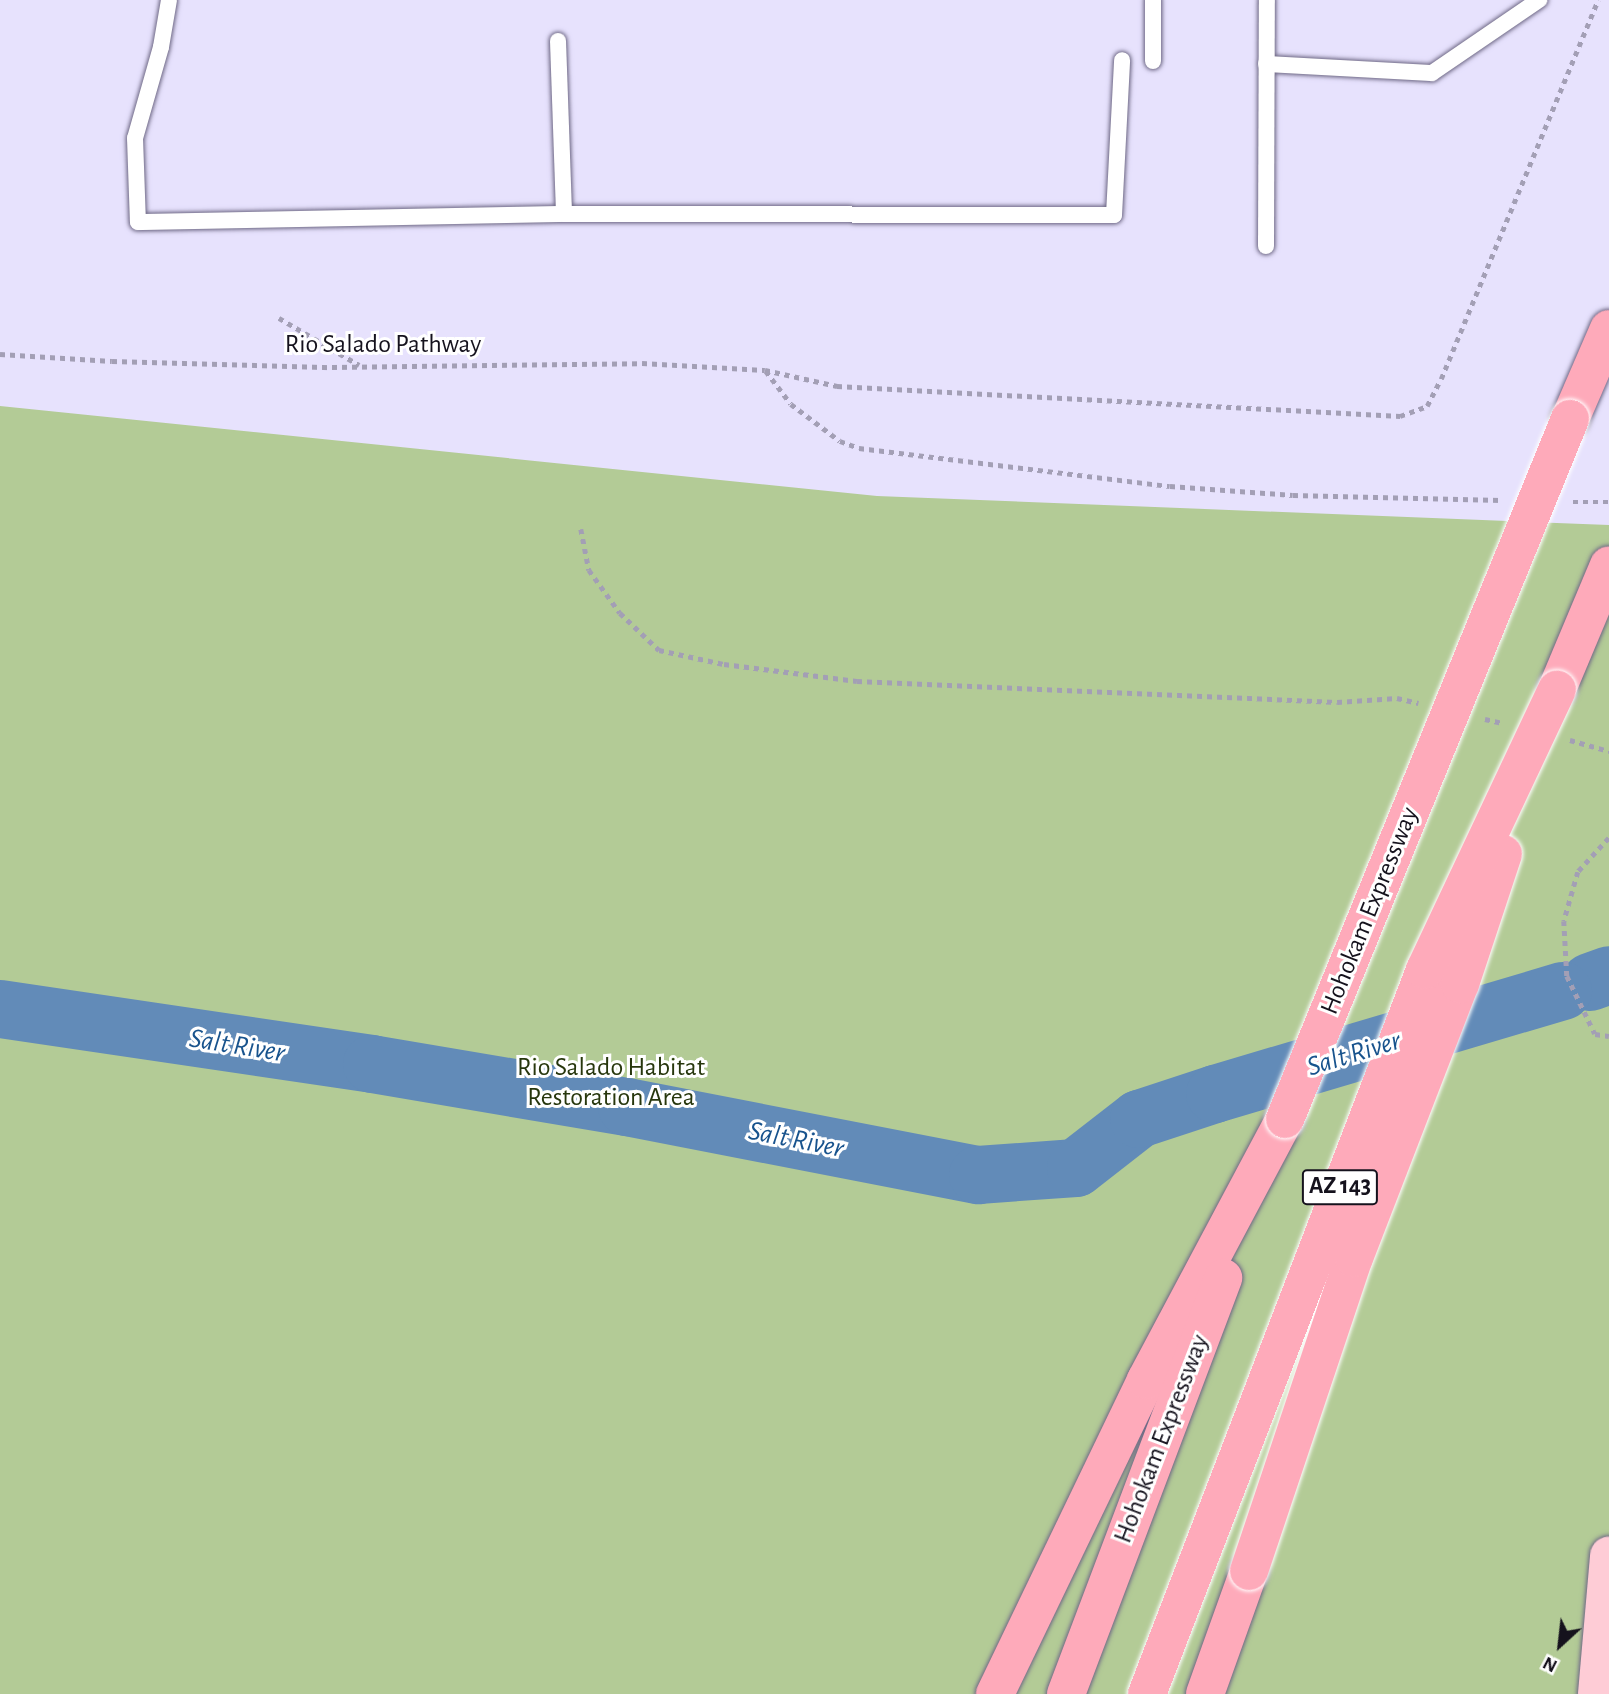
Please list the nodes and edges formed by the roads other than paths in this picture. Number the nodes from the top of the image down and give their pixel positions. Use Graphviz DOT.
graph roads {
  1 [pos="169,0"];
  2 [pos="1153,0"];
  3 [pos="1267,0"];
  4 [pos="1539,0"];
  5 [pos="558,41"];
  6 [pos="1122,60"];
  7 [pos="1153,61"];
  8 [pos="1266,64"];
  9 [pos="564,214"];
  10 [pos="1266,246"];
  11 [pos="1609,329"];
  12 [pos="1609,565"];
  13 [pos="1557,689"];
  14 [pos="1285,1119"];
  15 [pos="1609,1556"];
  16 [pos="1249,1571"];
  17 [pos="995,1694"];
  18 [pos="1066,1694"];
  19 [pos="1147,1694"];
  20 [pos="1205,1694"];
  21 [pos="1218,1694"];
  22 [pos="1597,1694"];
  1 -- 9 [label="lane"];
  2 -- 7 [label="lane"];
  3 -- 8 [label="lane"];
  4 -- 8 [label="lane"];
  5 -- 9 [label="lane"];
  6 -- 9 [label="lane"];
  8 -- 10 [label="lane"];
  11 -- 14 [label="highway, Hohokam Expressway / AZ 143, bridge"];
  12 -- 13 [label="highway, AZ 143"];
  13 -- 16 [label="highway, bridge"];
  13 -- 19 [label="highway, AZ 143, bridge"];
  14 -- 17 [label="highway"];
  14 -- 18 [label="highway, Hohokam Expressway / AZ 143"];
  15 -- 22 [label="main road"];
  16 -- 20 [label="highway"];
  16 -- 21 [label="highway"];
}
